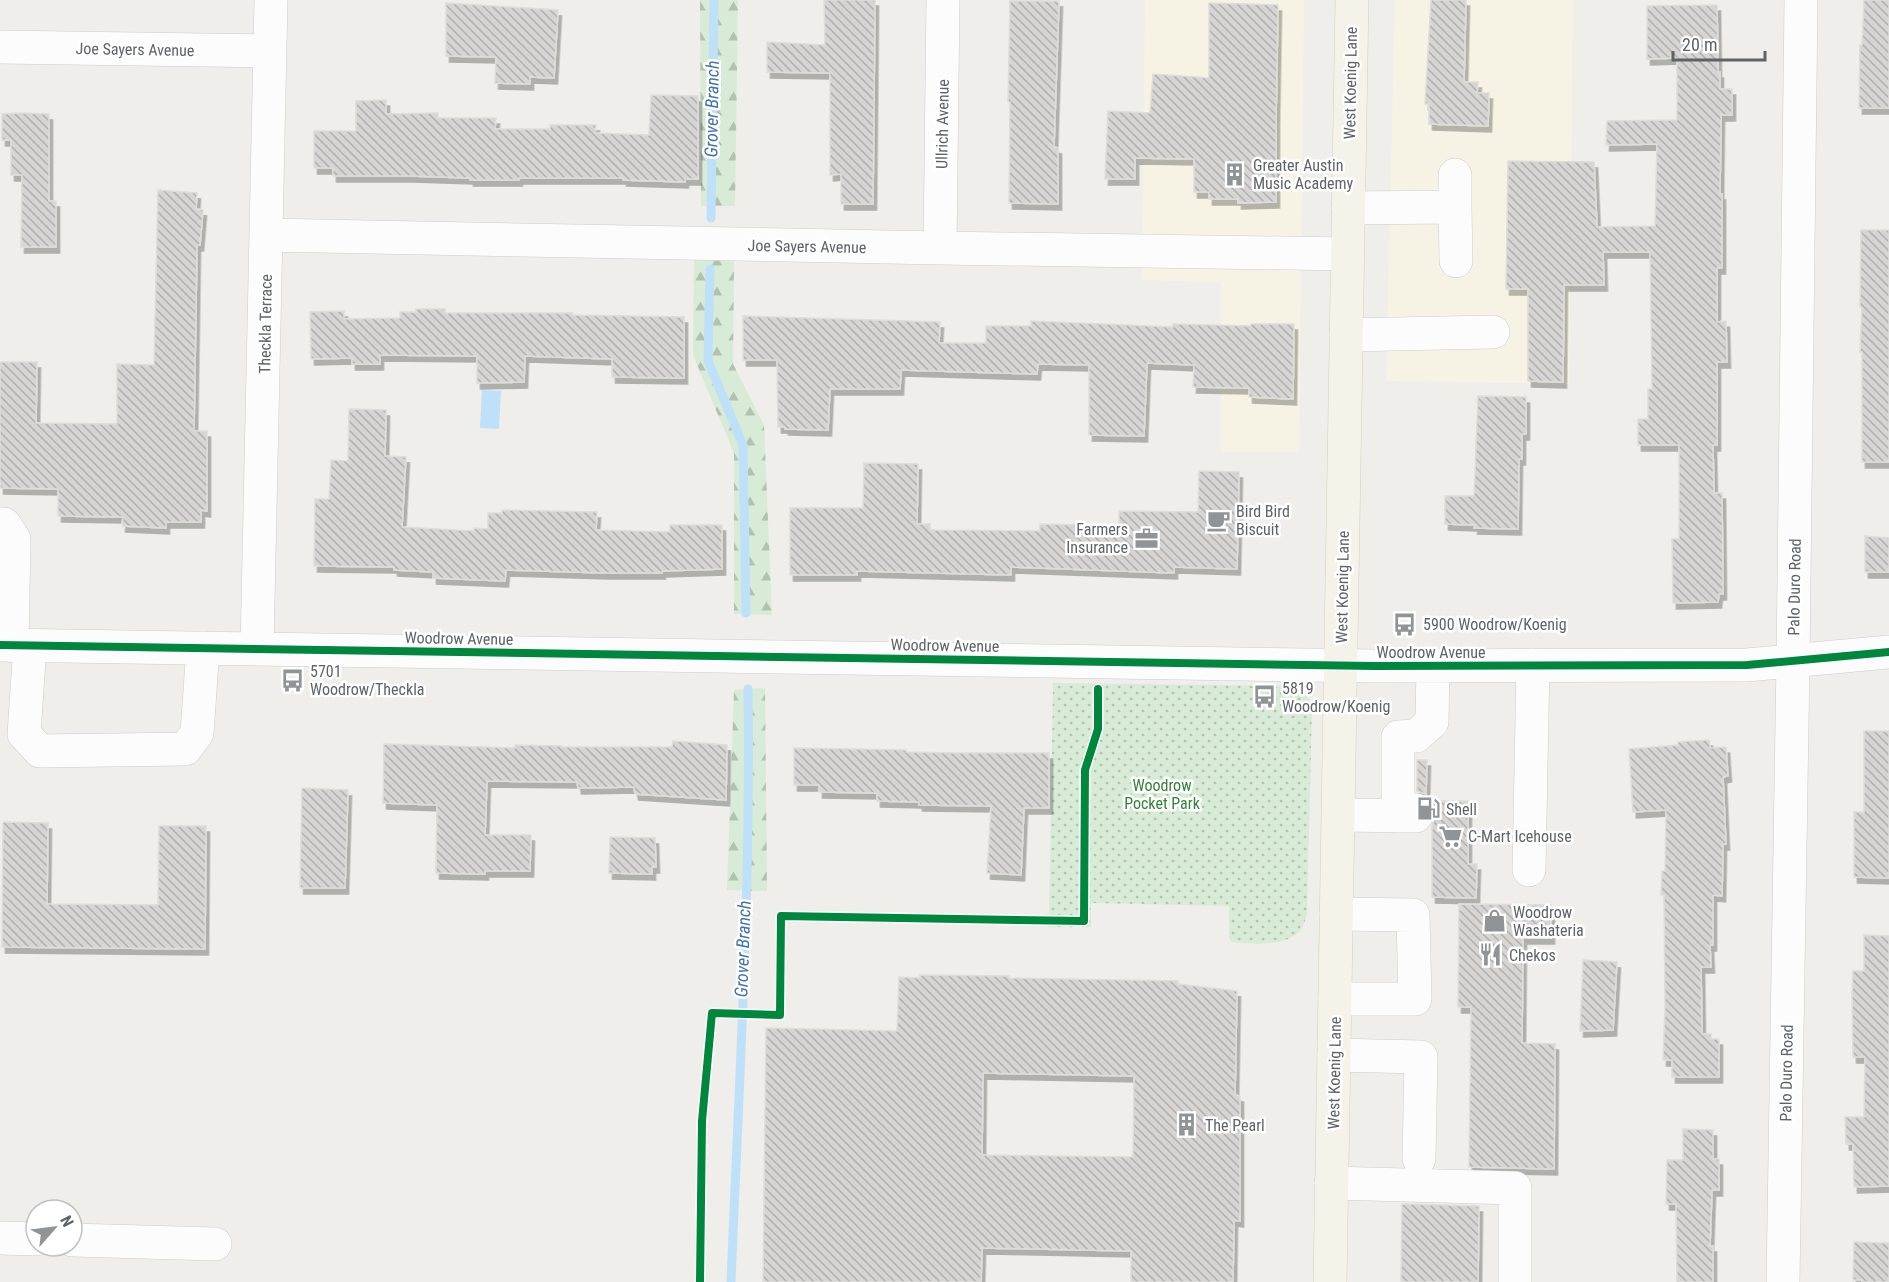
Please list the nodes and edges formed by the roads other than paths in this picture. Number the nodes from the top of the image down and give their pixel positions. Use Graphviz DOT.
graph roads {
  1 [pos="271,0"];
  2 [pos="943,0"];
  3 [pos="1352,0"];
  4 [pos="1801,0"];
  5 [pos="0,46"];
  6 [pos="270,51"];
  7 [pos="1348,208"];
  8 [pos="267,235"];
  9 [pos="940,248"];
  10 [pos="1347,254"];
  11 [pos="1456,261"];
  12 [pos="1493,332"];
  13 [pos="1346,335"];
  14 [pos="0,524"];
  15 [pos="14,646"];
  16 [pos="203,648"];
  17 [pos="257,649"];
  18 [pos="1889,652"];
  19 [pos="1793,662"];
  20 [pos="1341,665"];
  21 [pos="1433,665"];
  22 [pos="1533,665"];
  23 [pos="1339,815"];
  24 [pos="1529,870"];
  25 [pos="1336,914"];
  26 [pos="1335,999"];
  27 [pos="1334,1054"];
  28 [pos="1419,1159"];
  29 [pos="1331,1183"];
  30 [pos="0,1238"];
  31 [pos="24,1239"];
  32 [pos="84,1240"];
  33 [pos="214,1244"];
  34 [pos="1330,1282"];
  35 [pos="1515,1282"];
  36 [pos="1783,1282"];
  1 -- 6 [label="street, Theckla Terrace"];
  2 -- 9 [label="street, Ullrich Avenue"];
  3 -- 7 [label="main road, West Koenig Lane"];
  4 -- 19 [label="street, Palo Duro Road"];
  5 -- 6 [label="street, Joe Sayers Avenue"];
  6 -- 8 [label="street, Theckla Terrace"];
  7 -- 10 [label="main road, West Koenig Lane"];
  7 -- 11 [label="street"];
  8 -- 9 [label="street, Joe Sayers Avenue"];
  8 -- 17 [label="street, Theckla Terrace"];
  9 -- 10 [label="street, Joe Sayers Avenue"];
  10 -- 13 [label="main road, West Koenig Lane"];
  12 -- 13 [label="street"];
  13 -- 20 [label="main road, West Koenig Lane"];
  14 -- 15 [label="street"];
  15 -- 16 [label="street, Woodrow Avenue"];
  15 -- 16 [label="street"];
  16 -- 17 [label="street, Woodrow Avenue"];
  17 -- 20 [label="street, Woodrow Avenue"];
  18 -- 19 [label="street, Woodrow Avenue"];
  19 -- 22 [label="street, Woodrow Avenue"];
  19 -- 36 [label="street, Palo Duro Road"];
  20 -- 21 [label="street, Woodrow Avenue"];
  20 -- 23 [label="main road, West Koenig Lane"];
  21 -- 22 [label="street, Woodrow Avenue"];
  21 -- 23 [label="street"];
  22 -- 24 [label="street"];
  23 -- 25 [label="main road, West Koenig Lane"];
  25 -- 26 [label="main road, West Koenig Lane"];
  25 -- 26 [label="street"];
  26 -- 27 [label="main road, West Koenig Lane"];
  27 -- 28 [label="street"];
  27 -- 29 [label="main road, West Koenig Lane"];
  29 -- 34 [label="main road, West Koenig Lane"];
  29 -- 35 [label="street"];
  30 -- 31 [label="street"];
  32 -- 33 [label="street"];
}
